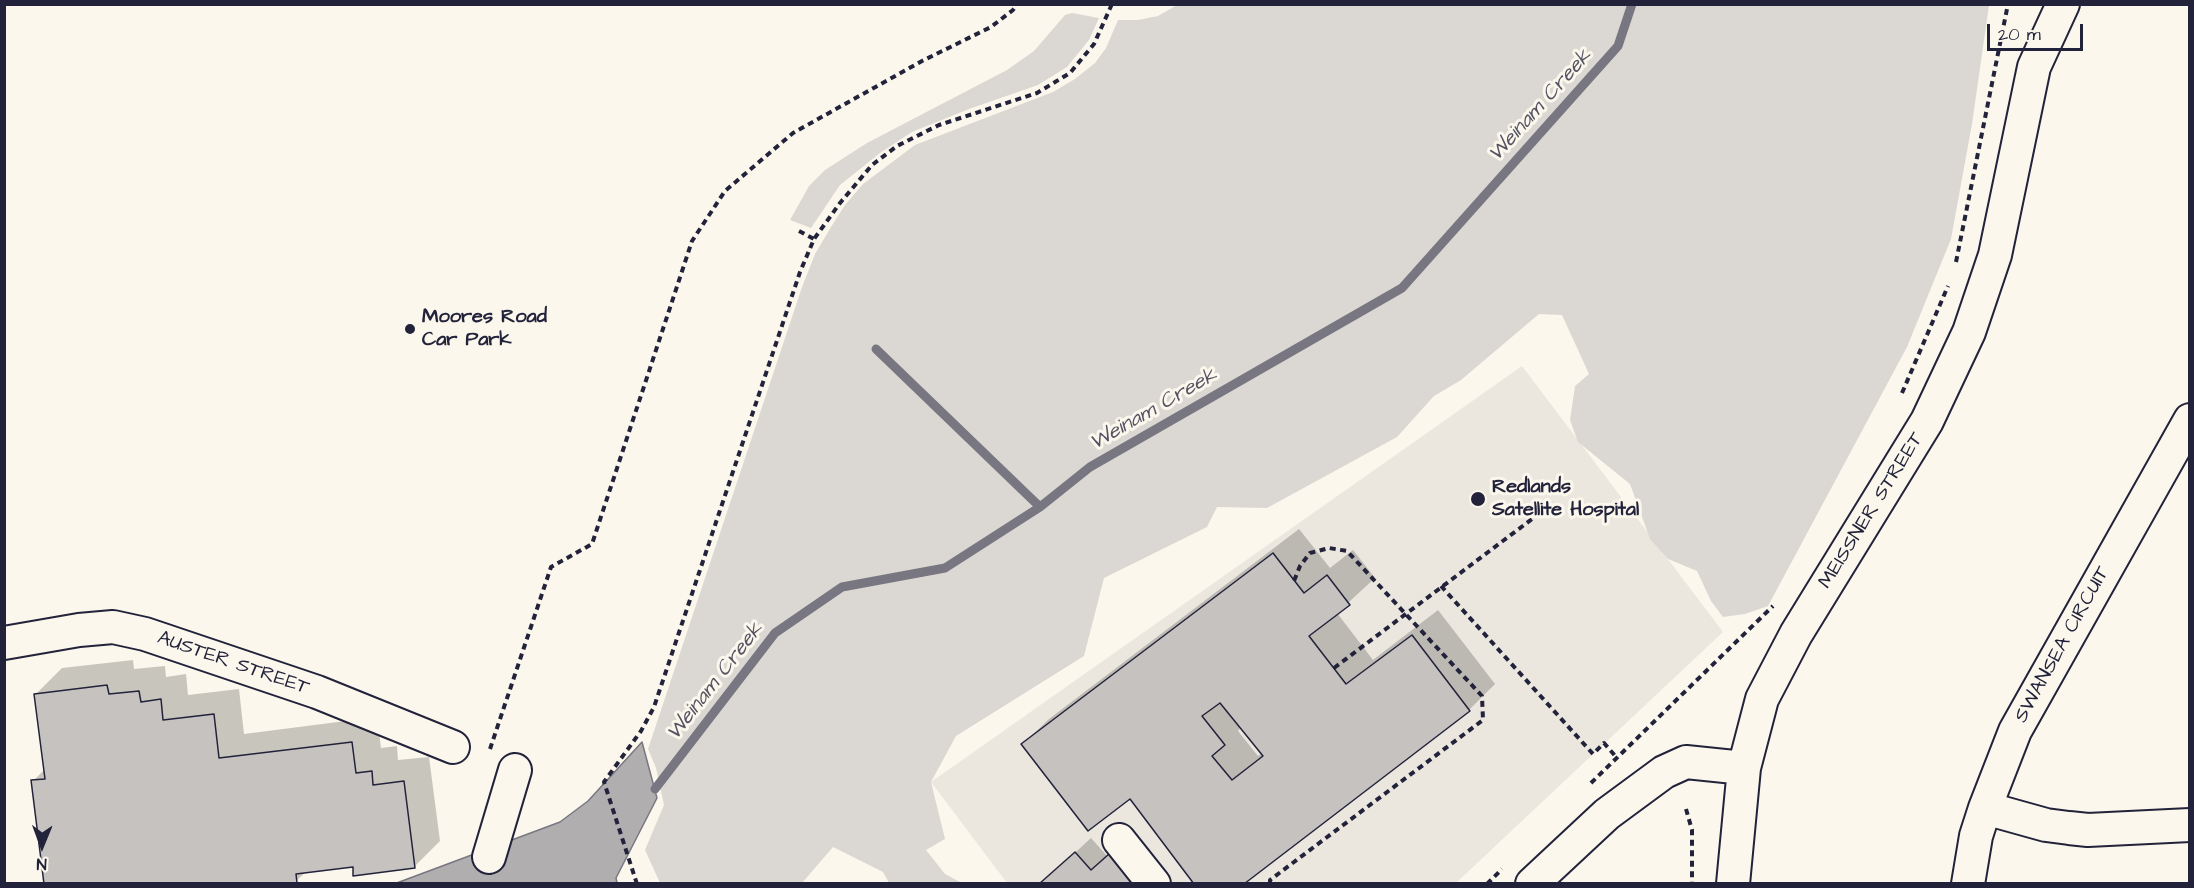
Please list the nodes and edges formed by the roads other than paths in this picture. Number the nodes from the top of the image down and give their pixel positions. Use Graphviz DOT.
graph roads {
  1 [pos="2044,4"];
  2 [pos="2063,4"];
  3 [pos="2034,67"];
  4 [pos="2190,420"];
  5 [pos="4,643"];
  6 [pos="453,747"];
  7 [pos="1744,768"];
  8 [pos="515,771"];
  9 [pos="1984,808"];
  10 [pos="2190,825"];
  11 [pos="1119,840"];
  12 [pos="489,857"];
  13 [pos="1154,884"];
  14 [pos="1532,884"];
  15 [pos="1733,884"];
  16 [pos="1968,884"];
  1 -- 3 [label="street"];
  2 -- 3 [label="street, MEISSNER STREET"];
  3 -- 7 [label="street, MEISSNER STREET"];
  4 -- 9 [label="street, SWANSEA CIRCUIT"];
  5 -- 6 [label="street, AUSTER STREET"];
  7 -- 14 [label="street"];
  7 -- 15 [label="street, MEISSNER STREET"];
  8 -- 12 [label="street"];
  9 -- 10 [label="street"];
  9 -- 16 [label="street, SWANSEA CIRCUIT"];
  11 -- 13 [label="street"];
}
